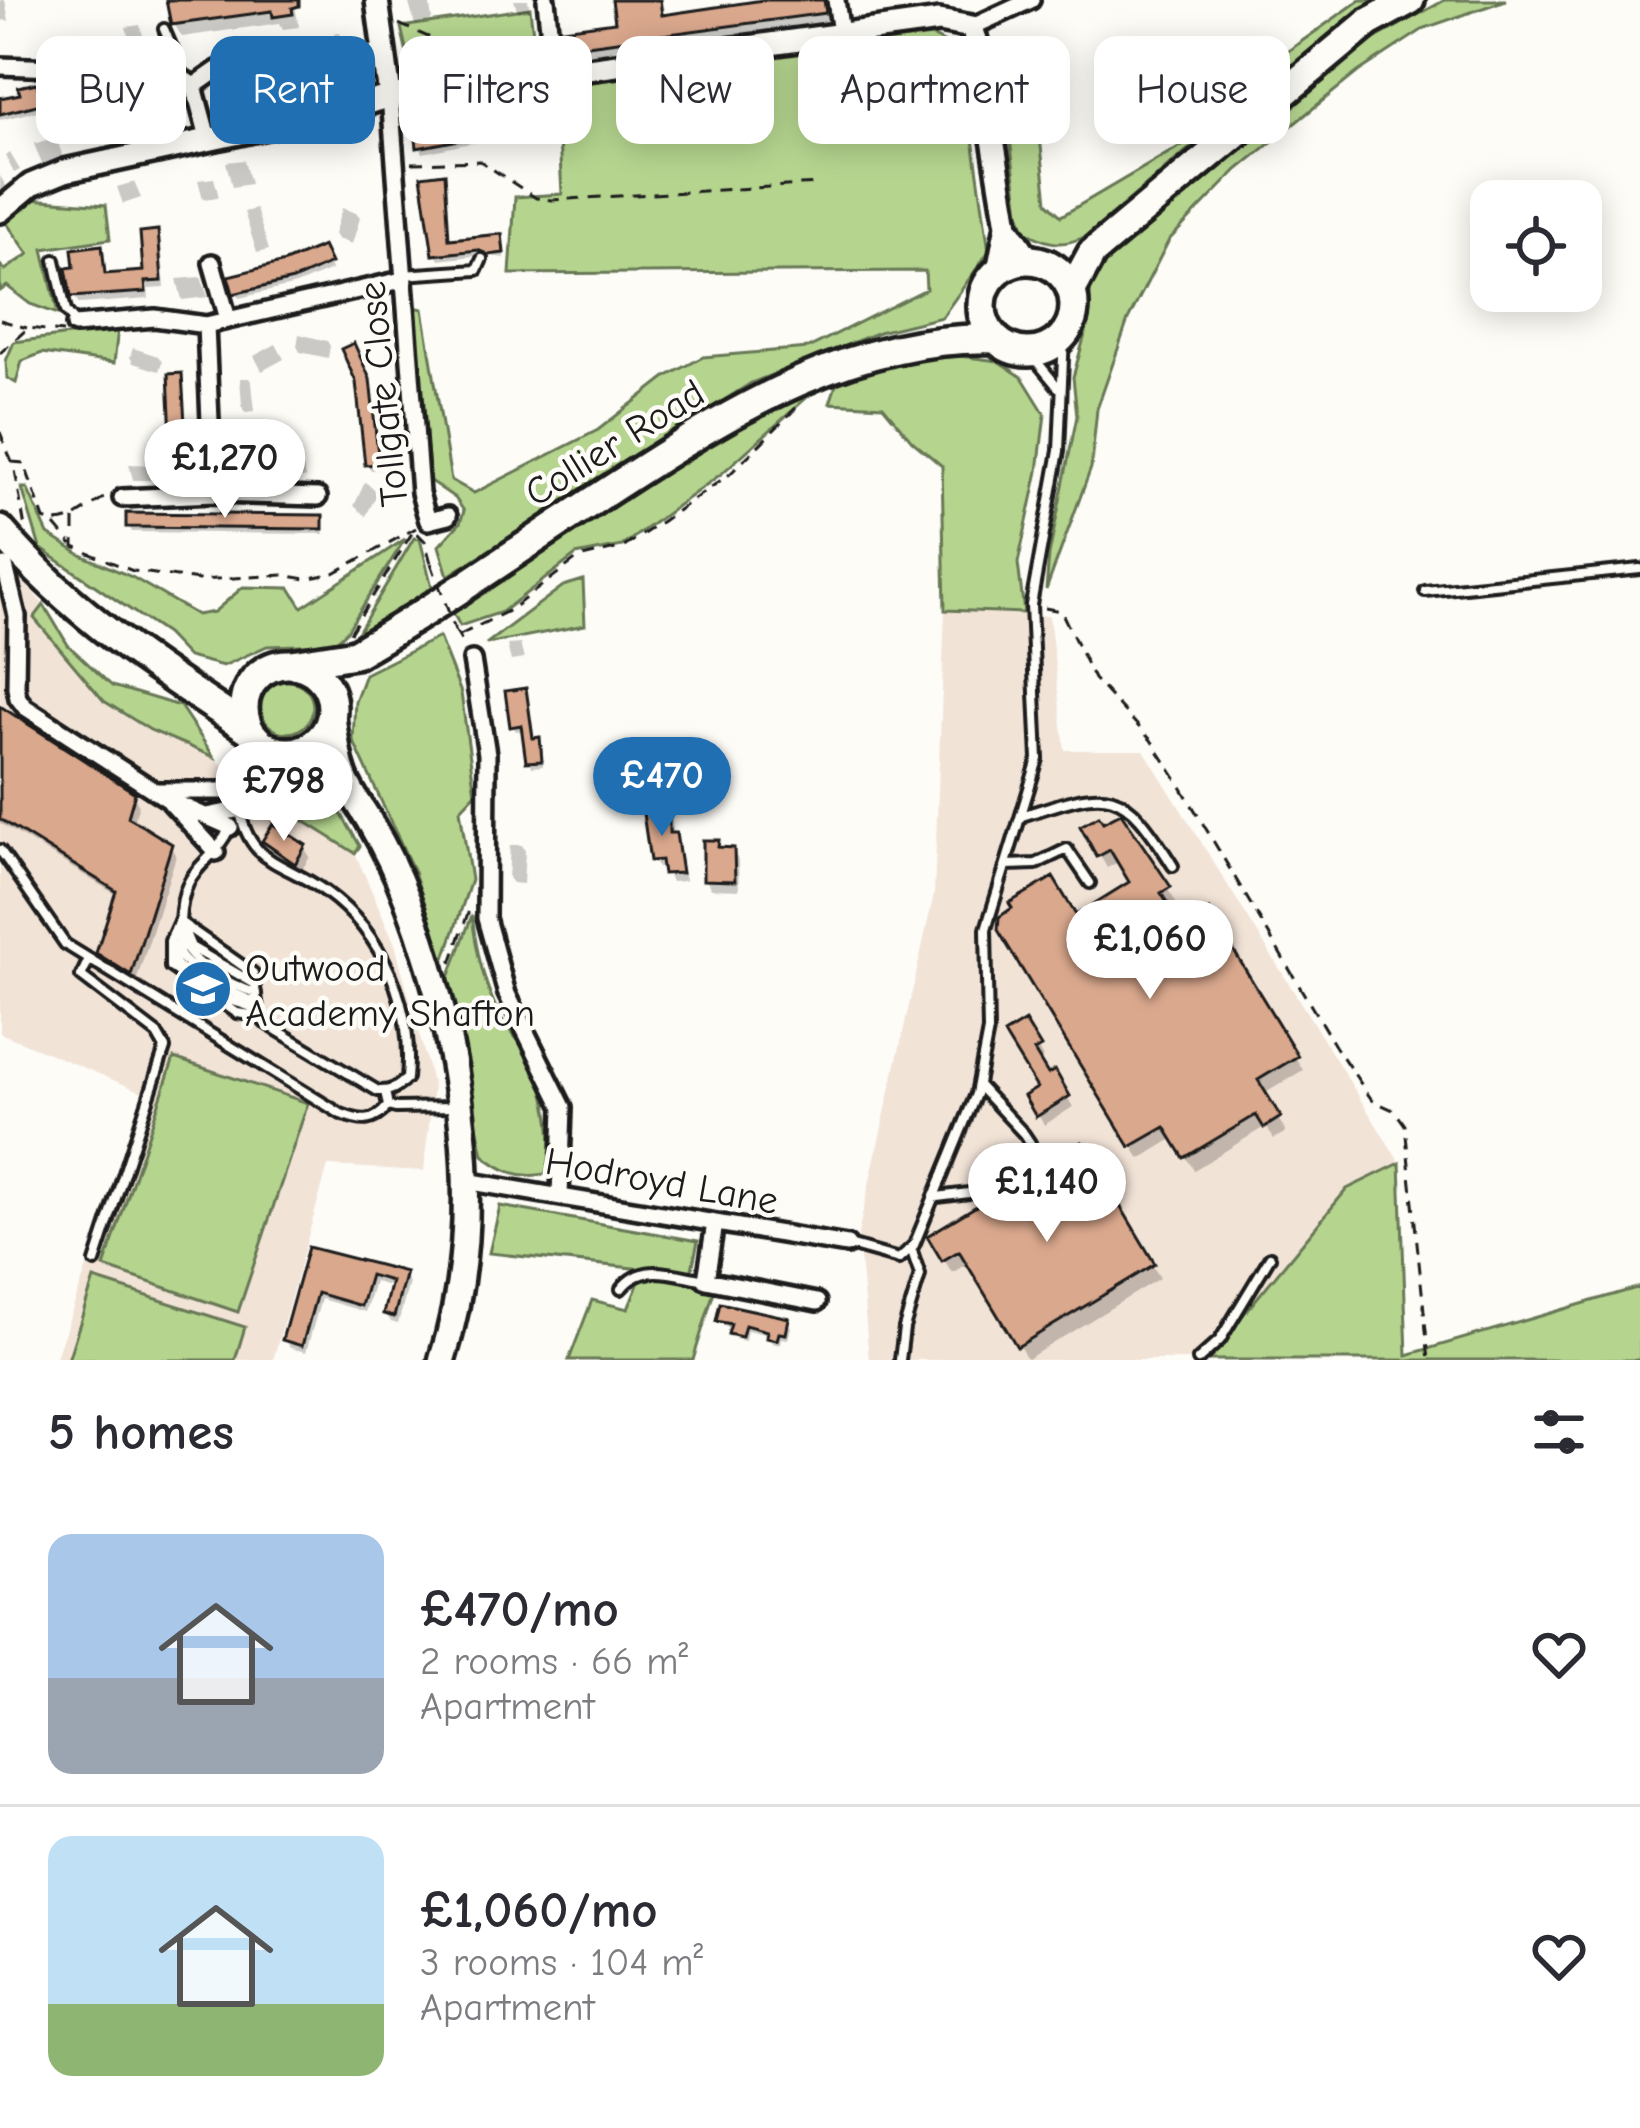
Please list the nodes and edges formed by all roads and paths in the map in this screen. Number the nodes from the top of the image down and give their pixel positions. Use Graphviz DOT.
graph roads {
  1 [pos="388,0"];
  2 [pos="546,0"];
  3 [pos="836,0"];
  4 [pos="1030,0"];
  5 [pos="1410,0"];
  6 [pos="377,1"];
  7 [pos="972,27"];
  8 [pos="164,29"];
  9 [pos="841,33"];
  10 [pos="167,36"];
  11 [pos="422,36"];
  12 [pos="550,36"];
  13 [pos="383,50"];
  14 [pos="0,66"];
  15 [pos="36,67"];
  16 [pos="592,69"];
  17 [pos="186,81"];
  18 [pos="194,86"];
  19 [pos="399,95"];
  20 [pos="390,96"];
  21 [pos="208,138"];
  22 [pos="392,163"];
  23 [pos="818,184"];
  24 [pos="0,211"];
  25 [pos="1006,225"];
  26 [pos="1092,253"];
  27 [pos="482,259"];
  28 [pos="55,260"];
  29 [pos="1036,261"];
  30 [pos="212,263"];
  31 [pos="998,271"];
  32 [pos="401,278"];
  33 [pos="1072,290"];
  34 [pos="982,309"];
  35 [pos="228,319"];
  36 [pos="0,320"];
  37 [pos="76,325"];
  38 [pos="206,325"];
  39 [pos="28,328"];
  40 [pos="1064,335"];
  41 [pos="996,339"];
  42 [pos="935,340"];
  43 [pos="1029,352"];
  44 [pos="0,353"];
  45 [pos="1058,388"];
  46 [pos="810,394"];
  47 [pos="0,432"];
  48 [pos="12,462"];
  49 [pos="213,494"];
  50 [pos="318,497"];
  51 [pos="122,498"];
  52 [pos="448,516"];
  53 [pos="74,519"];
  54 [pos="54,523"];
  55 [pos="421,526"];
  56 [pos="0,530"];
  57 [pos="74,547"];
  58 [pos="13,561"];
  59 [pos="1640,569"];
  60 [pos="1425,590"];
  61 [pos="1031,604"];
  62 [pos="457,632"];
  63 [pos="344,656"];
  64 [pos="472,660"];
  65 [pos="291,664"];
  66 [pos="255,677"];
  67 [pos="187,686"];
  68 [pos="332,708"];
  69 [pos="271,743"];
  70 [pos="344,778"];
  71 [pos="163,796"];
  72 [pos="241,802"];
  73 [pos="207,816"];
  74 [pos="1021,817"];
  75 [pos="223,840"];
  76 [pos="0,850"];
  77 [pos="1006,865"];
  78 [pos="1173,866"];
  79 [pos="1090,883"];
  80 [pos="486,887"];
  81 [pos="184,925"];
  82 [pos="89,959"];
  83 [pos="436,990"];
  84 [pos="257,1000"];
  85 [pos="978,1085"];
  86 [pos="385,1091"];
  87 [pos="388,1106"];
  88 [pos="460,1107"];
  89 [pos="466,1181"];
  90 [pos="560,1196"];
  91 [pos="937,1197"];
  92 [pos="715,1223"];
  93 [pos="848,1245"];
  94 [pos="911,1248"];
  95 [pos="1270,1257"];
  96 [pos="95,1262"];
  97 [pos="706,1280"];
  98 [pos="620,1289"];
  99 [pos="818,1302"];
  100 [pos="442,1360"];
  101 [pos="900,1360"];
  102 [pos="1198,1360"];
  103 [pos="1430,1360"];
  1 -- 6 [label="lane"];
  2 -- 12 [label="street"];
  3 -- 9 [label="street"];
  4 -- 7 [label="street"];
  5 -- 26 [label="highway"];
  6 -- 11 [label="path"];
  6 -- 13 [label="street"];
  7 -- 9 [label="street"];
  7 -- 25 [label="street"];
  8 -- 10 [label="lane"];
  9 -- 16 [label="street"];
  13 -- 18 [label="street"];
  13 -- 20 [label="street"];
  14 -- 15 [label="street"];
  17 -- 18 [label="street"];
  18 -- 21 [label="street"];
  19 -- 20 [label="street"];
  20 -- 21 [label="street"];
  20 -- 22 [label="street, Tollgate Close"];
  21 -- 24 [label="street"];
  22 -- 23 [label="path"];
  22 -- 32 [label="street, Tollgate Close"];
  25 -- 29 [label="street"];
  25 -- 31 [label="street"];
  26 -- 29 [label="highway"];
  26 -- 33 [label="highway"];
  27 -- 32 [label="lane"];
  28 -- 37 [label="lane"];
  29 -- 31 [label="highway"];
  29 -- 33 [label="highway"];
  30 -- 35 [label="street"];
  31 -- 34 [label="highway"];
  32 -- 35 [label="street"];
  32 -- 55 [label="street, Tollgate Close"];
  33 -- 40 [label="highway"];
  34 -- 41 [label="highway"];
  34 -- 42 [label="highway, Collier Road"];
  35 -- 38 [label="street"];
  36 -- 39 [label="path"];
  37 -- 38 [label="street"];
  37 -- 39 [label="path"];
  38 -- 49 [label="street"];
  39 -- 44 [label="path"];
  40 -- 43 [label="highway"];
  40 -- 45 [label="lane"];
  41 -- 42 [label="highway, Collier Road"];
  41 -- 43 [label="highway"];
  42 -- 63 [label="highway, Collier Road"];
  43 -- 45 [label="lane"];
  45 -- 61 [label="lane"];
  46 -- 62 [label="path"];
  47 -- 48 [label="path"];
  48 -- 54 [label="path"];
  48 -- 58 [label="path"];
  49 -- 50 [label="street"];
  49 -- 51 [label="street"];
  51 -- 53 [label="path"];
  52 -- 55 [label="street, Tollgate Close"];
  53 -- 54 [label="path"];
  53 -- 57 [label="path"];
  54 -- 57 [label="path"];
  55 -- 57 [label="path"];
  55 -- 62 [label="path, bridge"];
  55 -- 63 [label="path"];
  56 -- 58 [label="highway"];
  58 -- 67 [label="highway"];
  58 -- 71 [label="street"];
  59 -- 60 [label="lane"];
  61 -- 74 [label="lane"];
  61 -- 103 [label="path"];
  62 -- 64 [label="path"];
  63 -- 65 [label="highway, Collier Road"];
  63 -- 68 [label="highway"];
  64 -- 80 [label="street"];
  65 -- 66 [label="highway"];
  65 -- 68 [label="highway"];
  66 -- 67 [label="highway"];
  66 -- 69 [label="highway"];
  67 -- 69 [label="highway"];
  68 -- 69 [label="highway"];
  68 -- 70 [label="main road"];
  69 -- 70 [label="main road"];
  69 -- 72 [label="lane"];
  70 -- 83 [label="main road"];
  71 -- 72 [label="street"];
  71 -- 73 [label="street"];
  71 -- 75 [label="street"];
  72 -- 73 [label="street"];
  72 -- 75 [label="lane"];
  72 -- 86 [label="lane"];
  73 -- 75 [label="street"];
  74 -- 77 [label="lane"];
  74 -- 78 [label="lane"];
  75 -- 81 [label="lane"];
  76 -- 82 [label="lane"];
  77 -- 79 [label="lane"];
  77 -- 85 [label="lane"];
  80 -- 83 [label="path"];
  80 -- 90 [label="street"];
  81 -- 84 [label="lane"];
  81 -- 84 [label="lane"];
  81 -- 84 [label="lane"];
  82 -- 87 [label="lane"];
  82 -- 96 [label="lane"];
  83 -- 88 [label="main road"];
  84 -- 86 [label="lane"];
  85 -- 91 [label="lane"];
  85 -- 91 [label="lane"];
  86 -- 87 [label="lane"];
  87 -- 88 [label="lane"];
  88 -- 89 [label="main road"];
  89 -- 90 [label="street, Hodroyd Lane"];
  89 -- 100 [label="main road"];
  90 -- 92 [label="street, Hodroyd Lane"];
  91 -- 94 [label="lane"];
  92 -- 93 [label="street, Hodroyd Lane"];
  92 -- 97 [label="street"];
  93 -- 94 [label="lane"];
  94 -- 101 [label="lane"];
  95 -- 102 [label="lane"];
  97 -- 98 [label="lane"];
  97 -- 99 [label="street"];
}
